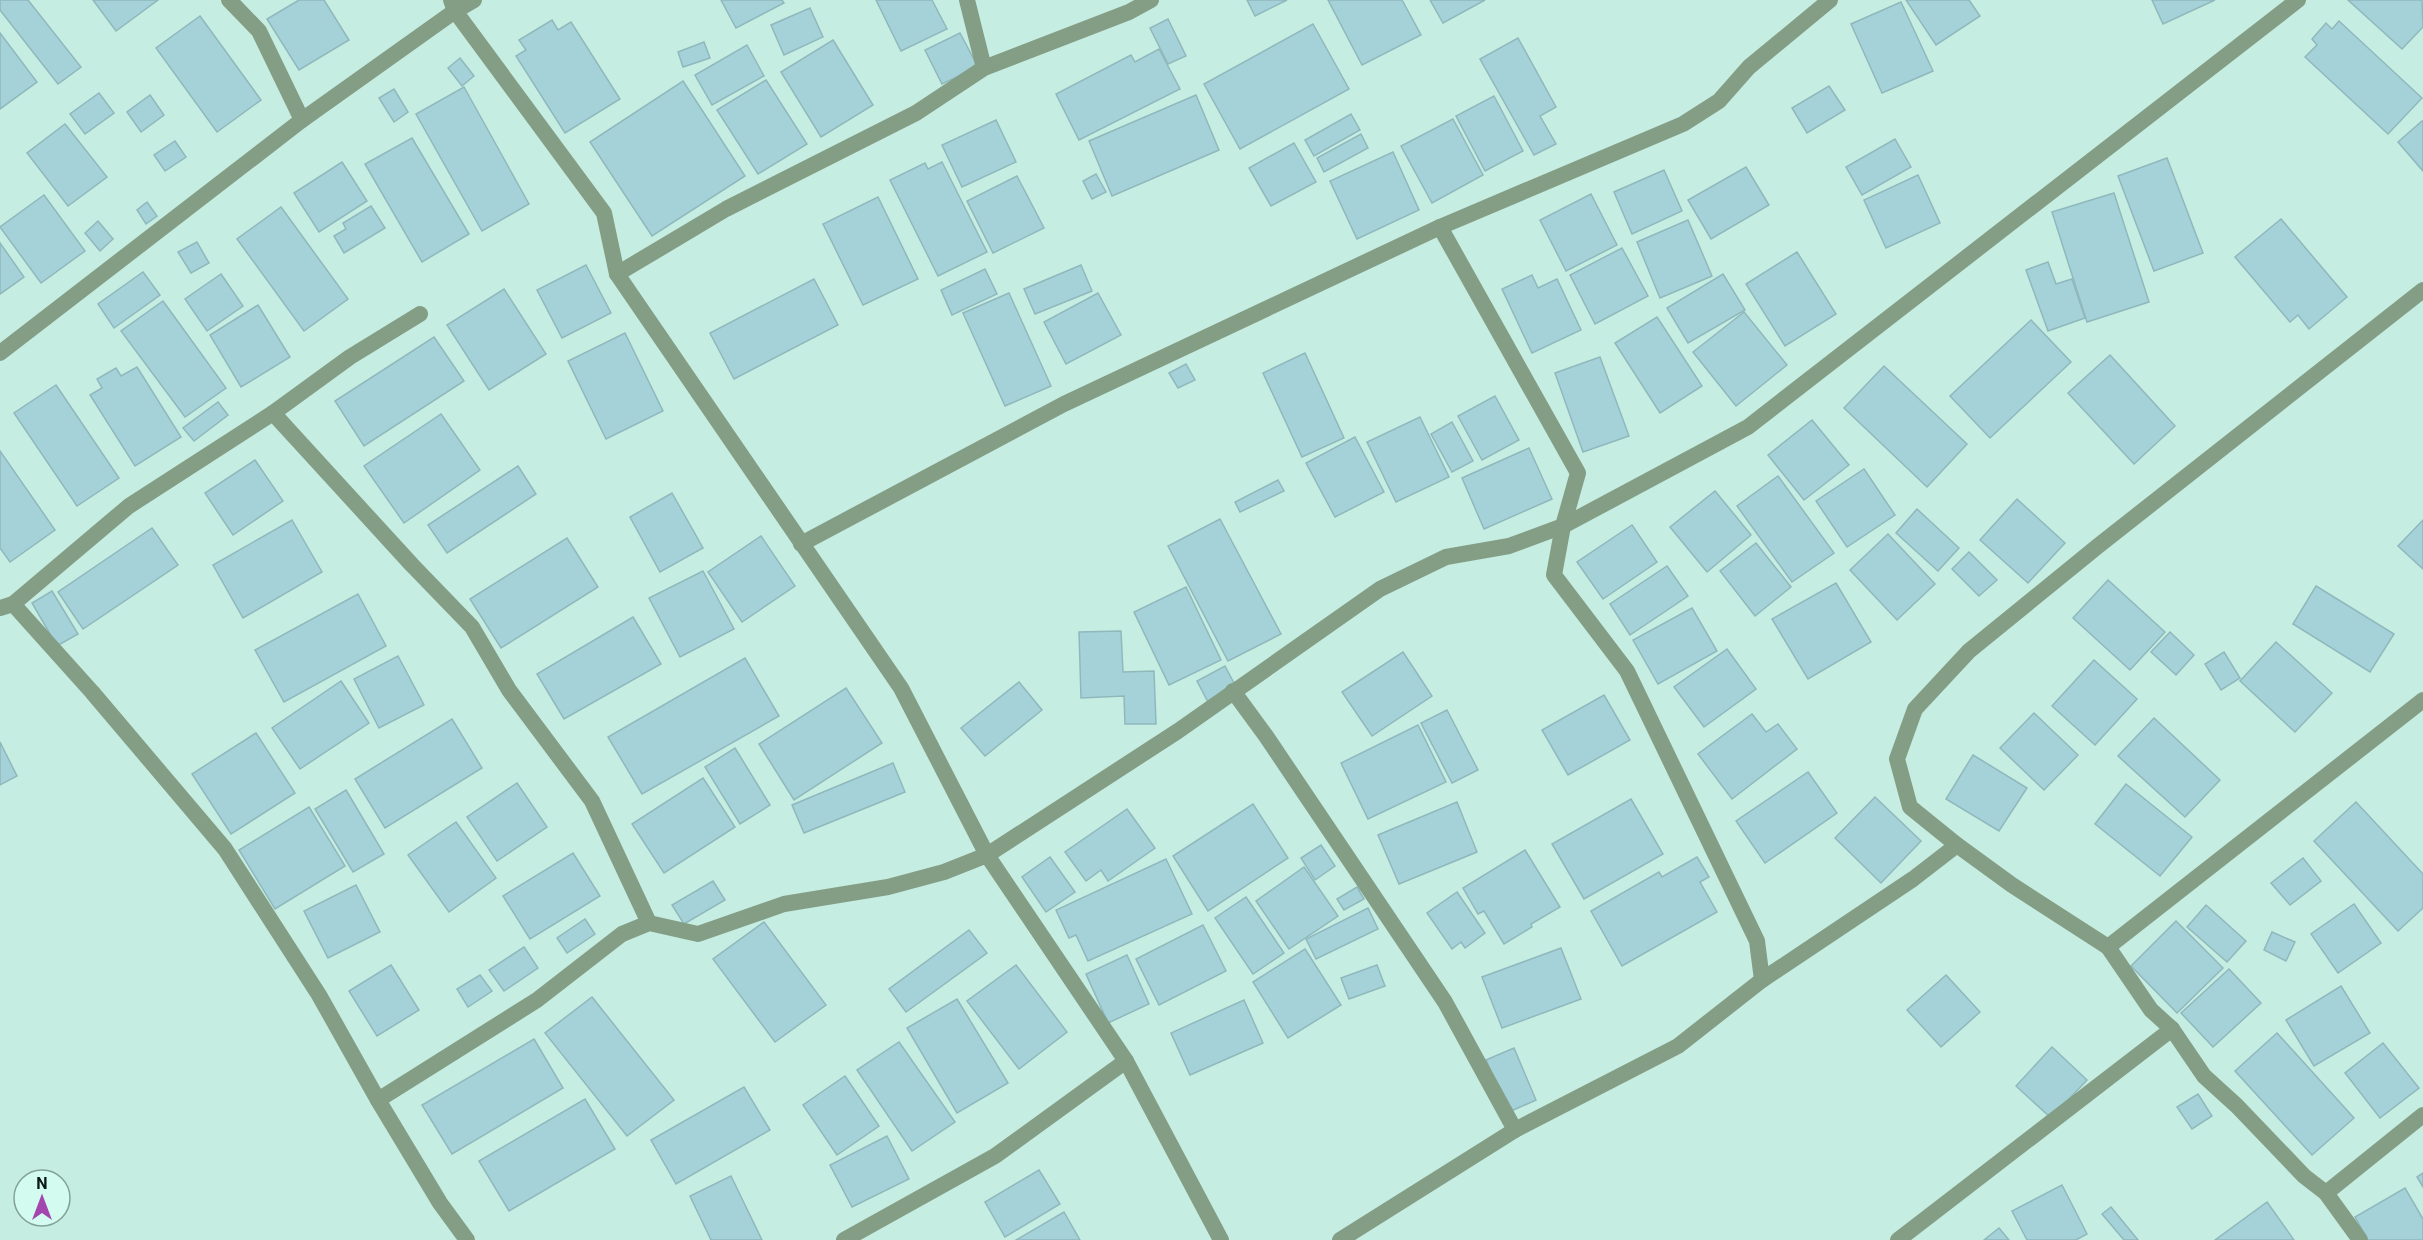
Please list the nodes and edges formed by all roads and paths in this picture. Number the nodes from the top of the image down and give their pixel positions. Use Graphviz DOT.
graph roads {
  1 [pos="229,0"];
  2 [pos="474,0"];
  3 [pos="967,0"];
  4 [pos="1151,0"];
  5 [pos="1830,0"];
  6 [pos="2298,0"];
  7 [pos="453,5"];
  8 [pos="984,68"];
  9 [pos="303,120"];
  10 [pos="1440,227"];
  11 [pos="617,274"];
  12 [pos="2423,290"];
  13 [pos="420,314"];
  14 [pos="0,353"];
  15 [pos="273,413"];
  16 [pos="1563,526"];
  17 [pos="801,544"];
  18 [pos="7,606"];
  19 [pos="1233,692"];
  20 [pos="2423,700"];
  21 [pos="1957,845"];
  22 [pos="987,855"];
  23 [pos="648,923"];
  24 [pos="2108,947"];
  25 [pos="1762,980"];
  26 [pos="2172,1029"];
  27 [pos="1126,1061"];
  28 [pos="378,1100"];
  29 [pos="2423,1114"];
  30 [pos="1515,1130"];
  31 [pos="2326,1193"];
  32 [pos="468,1240"];
  33 [pos="844,1240"];
  34 [pos="1221,1240"];
  35 [pos="1340,1240"];
  36 [pos="1898,1240"];
  37 [pos="2360,1240"];
  1 -- 9 [label="street"];
  2 -- 7 [label="street"];
  3 -- 8 [label="street"];
  4 -- 8 [label="street"];
  5 -- 10 [label="street"];
  6 -- 16 [label="street"];
  7 -- 9 [label="street"];
  7 -- 11 [label="street"];
  8 -- 11 [label="street"];
  9 -- 14 [label="street"];
  10 -- 16 [label="street"];
  10 -- 17 [label="street"];
  11 -- 17 [label="street"];
  12 -- 21 [label="street"];
  13 -- 15 [label="street"];
  15 -- 18 [label="street"];
  15 -- 23 [label="street"];
  16 -- 19 [label="street"];
  16 -- 25 [label="street"];
  17 -- 22 [label="street"];
  18 -- 28 [label="street"];
  19 -- 22 [label="street"];
  19 -- 30 [label="street"];
  20 -- 24 [label="street"];
  21 -- 24 [label="street"];
  21 -- 25 [label="street"];
  22 -- 23 [label="street"];
  22 -- 27 [label="street"];
  23 -- 28 [label="street"];
  24 -- 26 [label="street"];
  25 -- 30 [label="street"];
  26 -- 31 [label="street"];
  26 -- 36 [label="street"];
  27 -- 33 [label="street"];
  27 -- 34 [label="street"];
  28 -- 32 [label="street"];
  29 -- 31 [label="street"];
  30 -- 35 [label="street"];
  31 -- 37 [label="street"];
}
